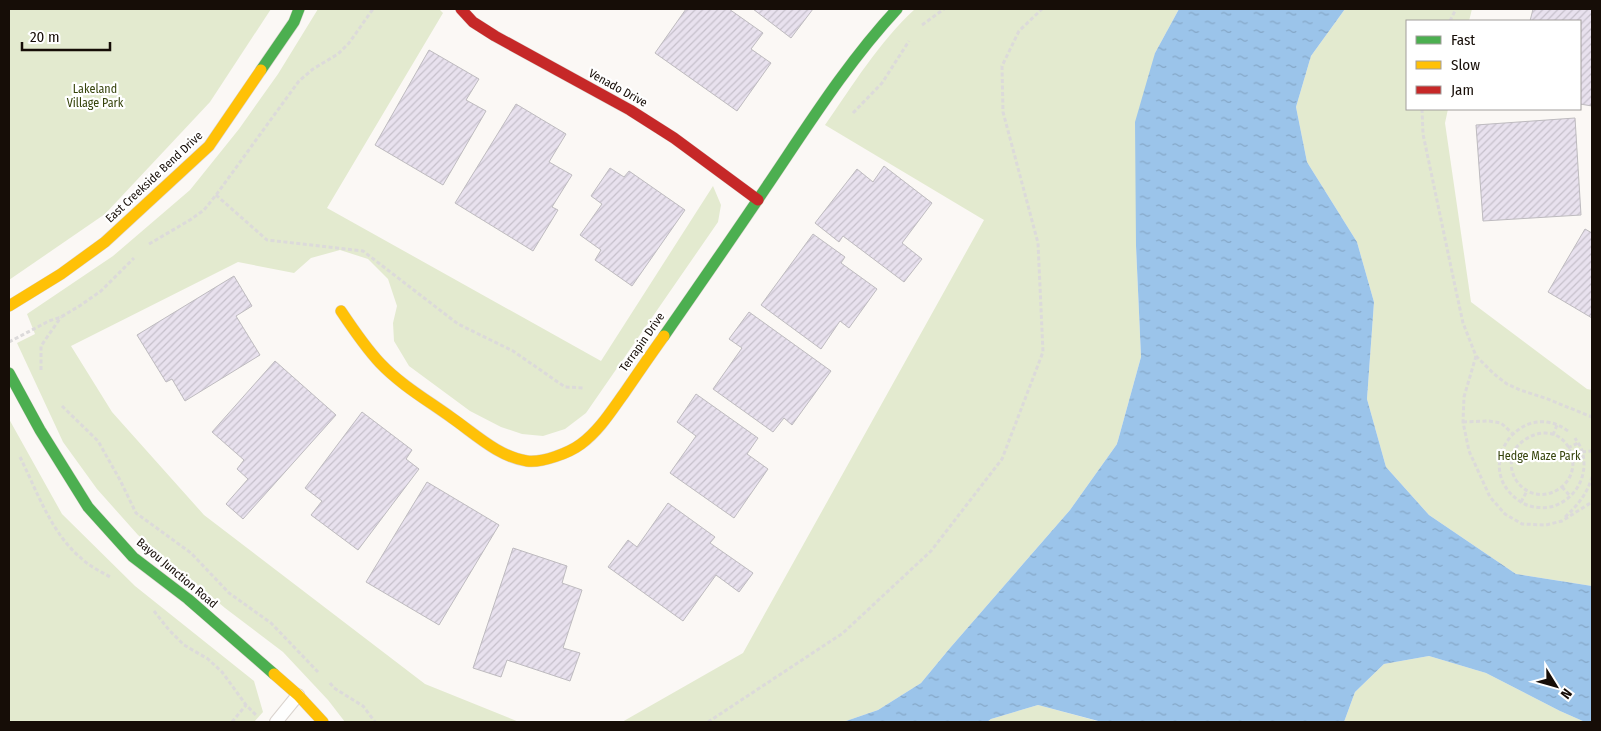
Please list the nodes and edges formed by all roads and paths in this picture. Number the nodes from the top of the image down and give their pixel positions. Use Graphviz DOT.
graph roads {
  1 [pos="299,9"];
  2 [pos="461,9"];
  3 [pos="897,9"];
  4 [pos="944,9"];
  5 [pos="1042,9"];
  6 [pos="917,29"];
  7 [pos="912,37"];
  8 [pos="1422,110"];
  9 [pos="848,117"];
  10 [pos="216,195"];
  11 [pos="758,200"];
  12 [pos="9,306"];
  13 [pos="341,310"];
  14 [pos="61,317"];
  15 [pos="1476,356"];
  16 [pos="41,372"];
  17 [pos="9,373"];
  18 [pos="584,388"];
  19 [pos="59,403"];
  20 [pos="1592,417"];
  21 [pos="1463,422"];
  22 [pos="1558,426"];
  23 [pos="1568,431"];
  24 [pos="1512,433"];
  25 [pos="1553,435"];
  26 [pos="1575,438"];
  27 [pos="1578,443"];
  28 [pos="1568,448"];
  29 [pos="1514,449"];
  30 [pos="1582,452"];
  31 [pos="1513,454"];
  32 [pos="1592,454"];
  33 [pos="1592,477"];
  34 [pos="1562,487"];
  35 [pos="1527,491"];
  36 [pos="1570,496"];
  37 [pos="1521,502"];
  38 [pos="1592,502"];
  39 [pos="1562,520"];
  40 [pos="320,673"];
  41 [pos="327,680"];
  42 [pos="298,695"];
  43 [pos="246,705"];
  44 [pos="232,722"];
  45 [pos="276,722"];
  46 [pos="324,722"];
  47 [pos="375,722"];
  48 [pos="708,722"];
  1 -- 12 [label="street, East Creekside Bend Drive"];
  2 -- 11 [label="street, Venado Drive"];
  3 -- 11 [label="street, Terrapin Drive"];
  4 -- 6 [label="path"];
  5 -- 48 [label="path"];
  7 -- 9 [label="path"];
  8 -- 15 [label="path"];
  10 -- 18 [label="path"];
  11 -- 13 [label="street, Terrapin Drive"];
  14 -- 16 [label="path"];
  15 -- 20 [label="path"];
  15 -- 21 [label="path"];
  17 -- 42 [label="street, Bayou Junction Road"];
  19 -- 40 [label="path"];
  21 -- 24 [label="path"];
  21 -- 39 [label="path"];
  22 -- 23 [label="path"];
  22 -- 24 [label="path"];
  22 -- 25 [label="path"];
  24 -- 37 [label="path"];
  25 -- 28 [label="path"];
  25 -- 29 [label="path"];
  26 -- 27 [label="path"];
  27 -- 28 [label="path"];
  27 -- 30 [label="path"];
  28 -- 34 [label="path"];
  30 -- 32 [label="path"];
  30 -- 36 [label="path"];
  31 -- 35 [label="path"];
  33 -- 39 [label="path"];
  34 -- 35 [label="path"];
  34 -- 36 [label="path"];
  35 -- 37 [label="path"];
  36 -- 37 [label="path"];
  38 -- 39 [label="path"];
  41 -- 47 [label="path"];
  42 -- 45 [label="lane"];
  42 -- 46 [label="street, Bayou Junction Road"];
  43 -- 44 [label="path"];
}
